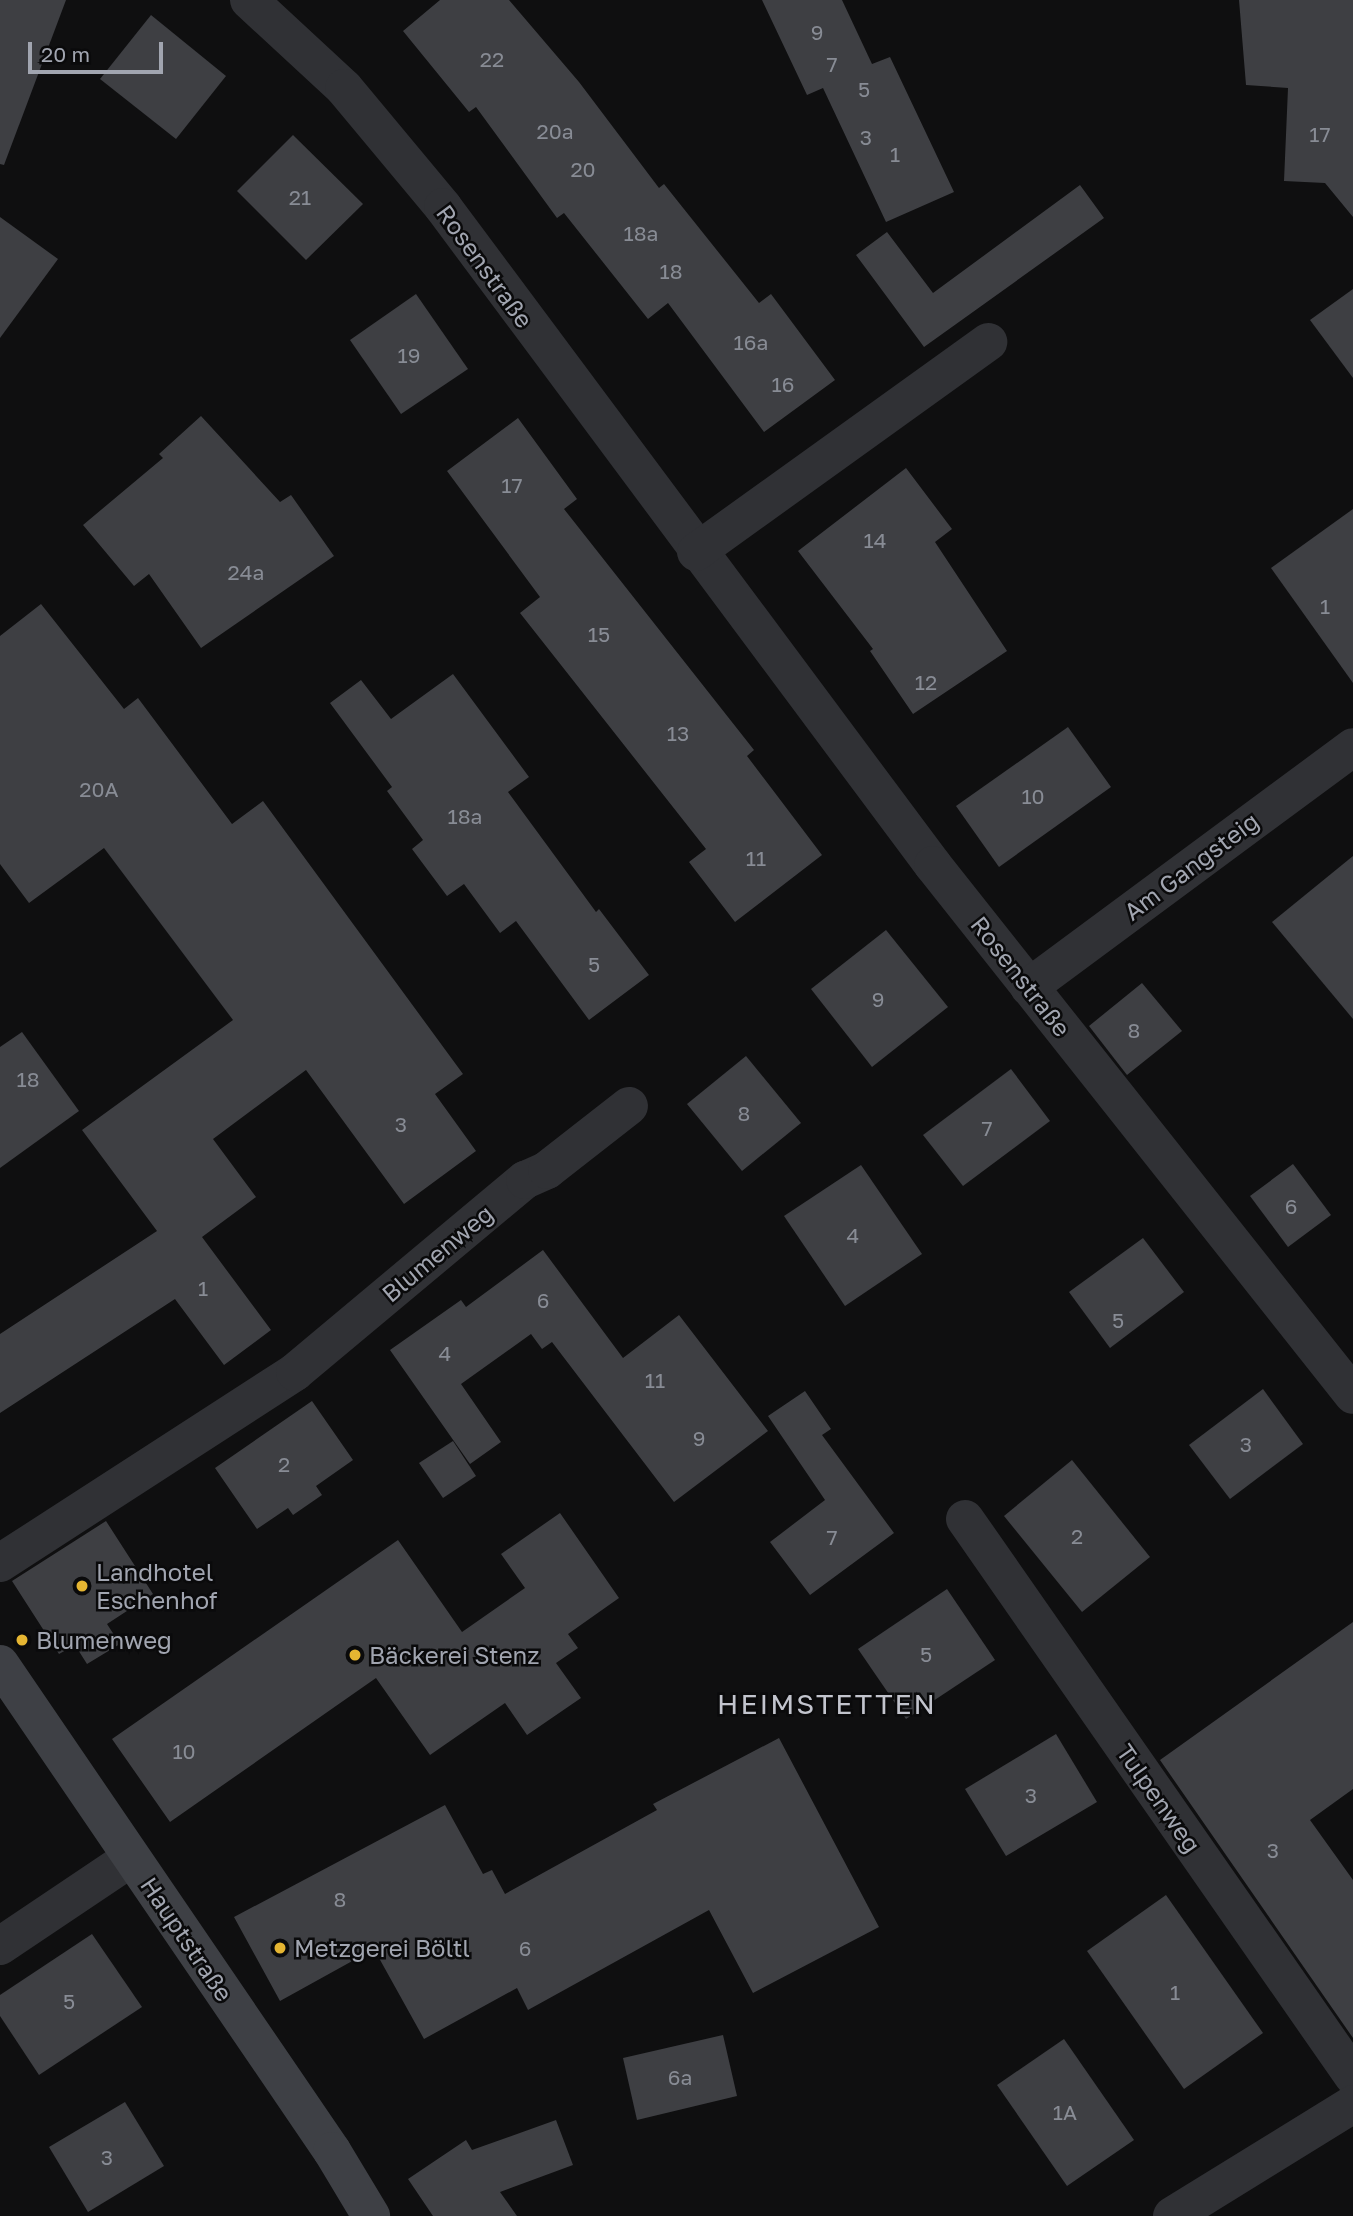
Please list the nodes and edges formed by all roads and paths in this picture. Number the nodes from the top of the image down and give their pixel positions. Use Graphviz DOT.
graph roads {
  1 [pos="249,0"];
  2 [pos="988,342"];
  3 [pos="696,552"];
  4 [pos="1349,757"];
  5 [pos="1029,987"];
  6 [pos="629,1106"];
  7 [pos="1353,1395"];
  8 [pos="965,1519"];
  9 [pos="0,1563"];
  10 [pos="0,1664"];
  11 [pos="131,1858"];
  12 [pos="0,1946"];
  13 [pos="1353,2076"];
  14 [pos="1353,2104"];
  15 [pos="371,2216"];
  16 [pos="1172,2216"];
  1 -- 3 [label="street, Rosenstraße"];
  2 -- 3 [label="street"];
  3 -- 5 [label="street, Rosenstraße"];
  4 -- 5 [label="street, Am Gangsteig"];
  5 -- 7 [label="street, Rosenstraße"];
  6 -- 9 [label="street, Blumenweg"];
  8 -- 13 [label="street, Tulpenweg"];
  10 -- 11 [label="street, Hauptstraße"];
  11 -- 12 [label="street"];
  11 -- 15 [label="street, Hauptstraße"];
  14 -- 16 [label="street"];
}
